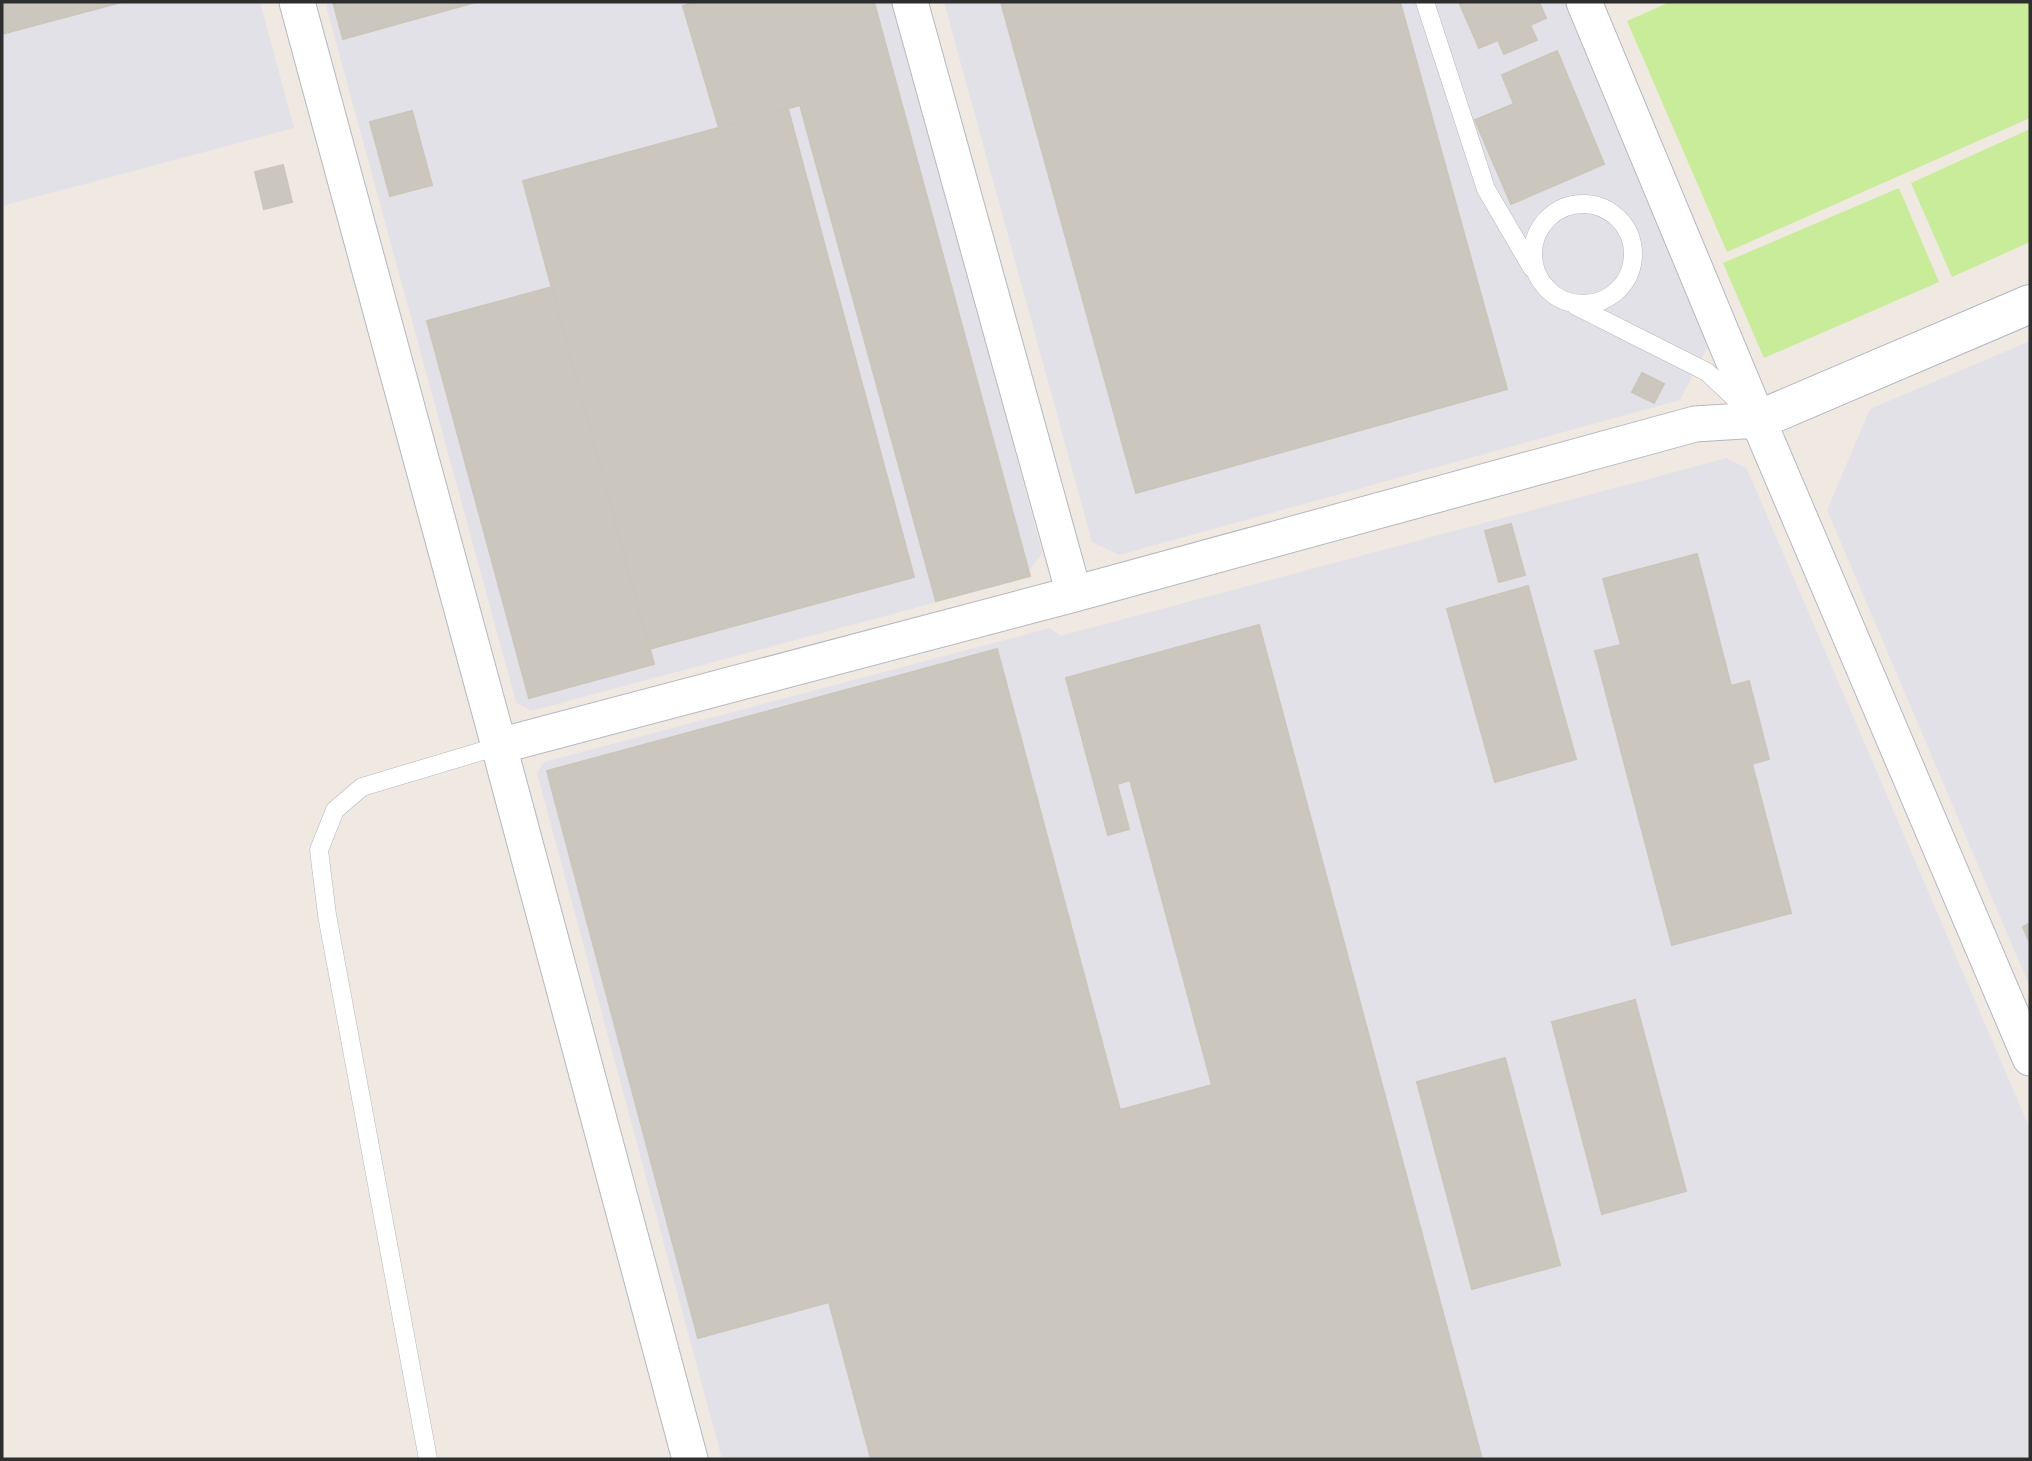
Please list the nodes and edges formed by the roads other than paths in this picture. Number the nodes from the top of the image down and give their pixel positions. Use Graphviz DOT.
graph roads {
  1 [pos="297,2"];
  2 [pos="909,2"];
  3 [pos="1425,2"];
  4 [pos="1584,2"];
  5 [pos="1537,277"];
  6 [pos="1572,304"];
  7 [pos="2030,304"];
  8 [pos="1758,420"];
  9 [pos="1074,594"];
  10 [pos="499,746"];
  11 [pos="2030,1058"];
  12 [pos="428,1459"];
  13 [pos="690,1459"];
  1 -- 10 [label="street"];
  2 -- 9 [label="street"];
  3 -- 5 [label="lane"];
  4 -- 8 [label="street"];
  5 -- 6 [label="lane"];
  5 -- 6 [label="lane"];
  6 -- 8 [label="lane"];
  7 -- 8 [label="street"];
  8 -- 9 [label="street"];
  8 -- 11 [label="street"];
  9 -- 10 [label="street"];
  10 -- 12 [label="lane"];
  10 -- 13 [label="street"];
}
